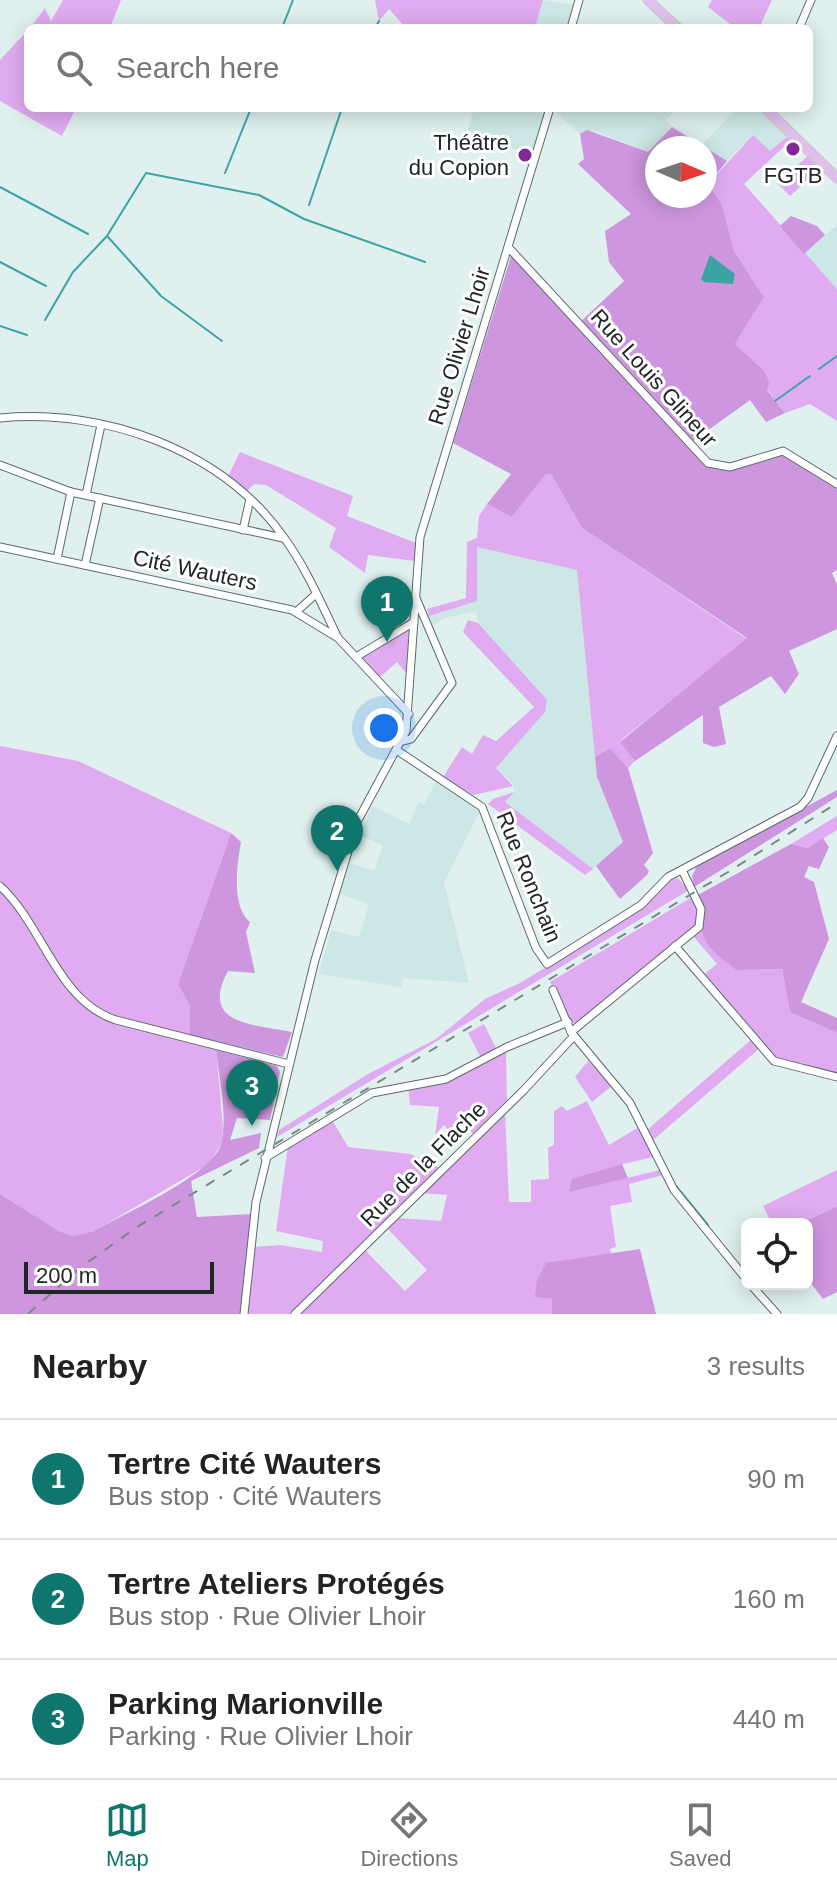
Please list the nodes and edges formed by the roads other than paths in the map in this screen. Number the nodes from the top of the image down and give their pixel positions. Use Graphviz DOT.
graph roads {
  1 [pos="579,0"];
  2 [pos="648,0"];
  3 [pos="811,0"];
  4 [pos="572,24"];
  5 [pos="674,24"];
  6 [pos="801,24"];
  7 [pos="549,112"];
  8 [pos="769,112"];
  9 [pos="837,178"];
  10 [pos="509,248"];
  11 [pos="0,418"];
  12 [pos="101,425"];
  13 [pos="0,465"];
  14 [pos="837,484"];
  15 [pos="71,492"];
  16 [pos="86,495"];
  17 [pos="100,498"];
  18 [pos="250,499"];
  19 [pos="243,530"];
  20 [pos="285,539"];
  21 [pos="0,547"];
  22 [pos="57,559"];
  23 [pos="85,565"];
  24 [pos="316,594"];
  25 [pos="415,596"];
  26 [pos="296,612"];
  27 [pos="414,622"];
  28 [pos="338,638"];
  29 [pos="356,657"];
  30 [pos="409,714"];
  31 [pos="837,736"];
  32 [pos="402,741"];
  33 [pos="398,751"];
  34 [pos="682,870"];
  35 [pos="0,886"];
  36 [pos="675,946"];
  37 [pos="553,990"];
  38 [pos="568,1022"];
  39 [pos="572,1034"];
  40 [pos="289,1064"];
  41 [pos="837,1077"];
  42 [pos="265,1158"];
  43 [pos="741,1272"];
  44 [pos="756,1290"];
  45 [pos="244,1314"];
  46 [pos="295,1314"];
  47 [pos="777,1314"];
  1 -- 4 [label="street"];
  2 -- 5 [label="main road"];
  3 -- 6 [label="street"];
  7 -- 10 [label="street, Rue Olivier Lhoir"];
  8 -- 9 [label="main road"];
  10 -- 14 [label="street, Rue Louis Glineur"];
  10 -- 25 [label="street, Rue Olivier Lhoir"];
  11 -- 12 [label="street, Cité Wauters"];
  12 -- 16 [label="street"];
  12 -- 18 [label="street, Cité Wauters"];
  13 -- 15 [label="street"];
  15 -- 16 [label="street"];
  15 -- 22 [label="street"];
  16 -- 17 [label="street"];
  17 -- 19 [label="street"];
  17 -- 23 [label="street"];
  18 -- 19 [label="street"];
  18 -- 20 [label="street, Cité Wauters"];
  19 -- 20 [label="street"];
  20 -- 24 [label="street, Cité Wauters"];
  21 -- 22 [label="street, Cité Wauters"];
  22 -- 23 [label="street, Cité Wauters"];
  23 -- 26 [label="street, Cité Wauters"];
  24 -- 26 [label="street"];
  24 -- 28 [label="street, Cité Wauters"];
  25 -- 27 [label="street, Rue Olivier Lhoir"];
  25 -- 32 [label="street, Rue Olivier Lhoir"];
  26 -- 28 [label="street, Cité Wauters"];
  27 -- 29 [label="street"];
  27 -- 30 [label="street, Rue Olivier Lhoir"];
  28 -- 29 [label="street, Cité Wauters"];
  29 -- 30 [label="street, Cité Wauters"];
  30 -- 32 [label="street, Rue Olivier Lhoir"];
  31 -- 34 [label="street"];
  32 -- 33 [label="street, Rue Olivier Lhoir"];
  33 -- 34 [label="street, Rue Ronchain"];
  33 -- 40 [label="street, Rue Olivier Lhoir"];
  34 -- 36 [label="street, Rue de la Flache"];
  35 -- 40 [label="street"];
  36 -- 39 [label="street, Rue de la Flache"];
  36 -- 41 [label="street"];
  37 -- 38 [label="street"];
  38 -- 39 [label="street"];
  38 -- 42 [label="street"];
  39 -- 43 [label="street"];
  39 -- 46 [label="street, Rue de la Flache"];
  40 -- 42 [label="street, Rue Olivier Lhoir"];
  42 -- 45 [label="street, Rue Olivier Lhoir"];
  44 -- 47 [label="street"];
}
